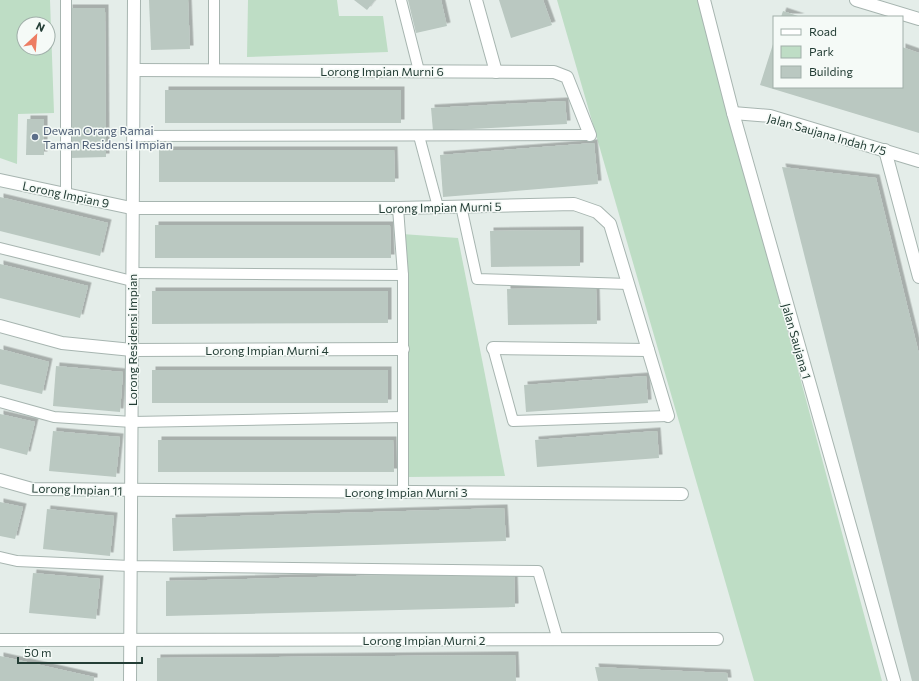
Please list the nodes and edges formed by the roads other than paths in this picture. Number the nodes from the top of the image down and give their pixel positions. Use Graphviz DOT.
graph roads {
  1 [pos="66,0"];
  2 [pos="134,0"];
  3 [pos="214,0"];
  4 [pos="401,0"];
  5 [pos="476,0"];
  6 [pos="704,0"];
  7 [pos="856,0"];
  8 [pos="919,18"];
  9 [pos="134,70"];
  10 [pos="214,70"];
  11 [pos="419,71"];
  12 [pos="496,72"];
  13 [pos="733,113"];
  14 [pos="590,135"];
  15 [pos="133,136"];
  16 [pos="419,136"];
  17 [pos="885,150"];
  18 [pos="919,161"];
  19 [pos="0,180"];
  20 [pos="66,194"];
  21 [pos="438,206"];
  22 [pos="461,206"];
  23 [pos="132,208"];
  24 [pos="398,208"];
  25 [pos="0,248"];
  26 [pos="403,275"];
  27 [pos="132,277"];
  28 [pos="919,277"];
  29 [pos="628,284"];
  30 [pos="0,326"];
  31 [pos="493,348"];
  32 [pos="403,349"];
  33 [pos="132,350"];
  34 [pos="648,350"];
  35 [pos="0,402"];
  36 [pos="668,416"];
  37 [pos="403,417"];
  38 [pos="132,422"];
  39 [pos="0,480"];
  40 [pos="130,491"];
  41 [pos="403,492"];
  42 [pos="682,494"];
  43 [pos="0,557"];
  44 [pos="130,566"];
  45 [pos="717,639"];
  46 [pos="0,640"];
  47 [pos="130,640"];
  48 [pos="558,640"];
  49 [pos="130,681"];
  50 [pos="894,681"];
  1 -- 20 [label="lane"];
  2 -- 9 [label="street, Lorong Residensi Impian"];
  3 -- 10 [label="lane"];
  4 -- 11 [label="lane"];
  5 -- 12 [label="street"];
  6 -- 13 [label="street, Jalan Saujana 1"];
  7 -- 8 [label="street"];
  9 -- 10 [label="street, Lorong Impian Murni 6"];
  9 -- 15 [label="street, Lorong Residensi Impian"];
  10 -- 11 [label="street, Lorong Impian Murni 6"];
  11 -- 12 [label="street, Lorong Impian Murni 6"];
  12 -- 14 [label="street, Lorong Impian Murni 6"];
  13 -- 17 [label="street, Jalan Saujana Indah 1/5"];
  13 -- 50 [label="street, Jalan Saujana 1"];
  14 -- 16 [label="lane"];
  15 -- 16 [label="lane"];
  15 -- 23 [label="street, Lorong Residensi Impian"];
  16 -- 21 [label="lane"];
  17 -- 18 [label="street, Jalan Saujana Indah 1/5"];
  17 -- 28 [label="street"];
  19 -- 20 [label="street, Lorong Impian 9"];
  20 -- 23 [label="street, Lorong Impian 9"];
  21 -- 22 [label="street, Lorong Impian Murni 5"];
  21 -- 24 [label="street, Lorong Impian Murni 5"];
  22 -- 29 [label="street, Lorong Impian Murni 5"];
  22 -- 29 [label="lane"];
  23 -- 24 [label="street, Lorong Impian Murni 5"];
  23 -- 27 [label="street, Lorong Residensi Impian"];
  24 -- 26 [label="lane"];
  25 -- 27 [label="lane"];
  26 -- 27 [label="lane"];
  26 -- 32 [label="lane"];
  27 -- 33 [label="street, Lorong Residensi Impian"];
  29 -- 34 [label="street, Lorong Impian Murni 5"];
  30 -- 33 [label="street, Lorong Impian Murni 4"];
  31 -- 34 [label="street"];
  31 -- 36 [label="lane"];
  32 -- 33 [label="street, Lorong Impian Murni 4"];
  32 -- 37 [label="lane"];
  33 -- 38 [label="street, Lorong Residensi Impian"];
  34 -- 36 [label="street, Lorong Impian Murni 5"];
  35 -- 38 [label="lane"];
  37 -- 38 [label="lane"];
  37 -- 41 [label="lane"];
  38 -- 40 [label="street, Lorong Residensi Impian"];
  39 -- 40 [label="street, Lorong Impian 11"];
  40 -- 41 [label="street, Lorong Impian Murni 3"];
  40 -- 44 [label="street, Lorong Residensi Impian"];
  41 -- 42 [label="street, Lorong Impian Murni 3"];
  43 -- 44 [label="lane"];
  44 -- 47 [label="street, Lorong Residensi Impian"];
  44 -- 48 [label="lane"];
  45 -- 48 [label="street, Lorong Impian Murni 2"];
  46 -- 47 [label="street, Lorong Impian Murni 2"];
  47 -- 48 [label="street, Lorong Impian Murni 2"];
  47 -- 49 [label="street, Lorong Residensi Impian"];
}
